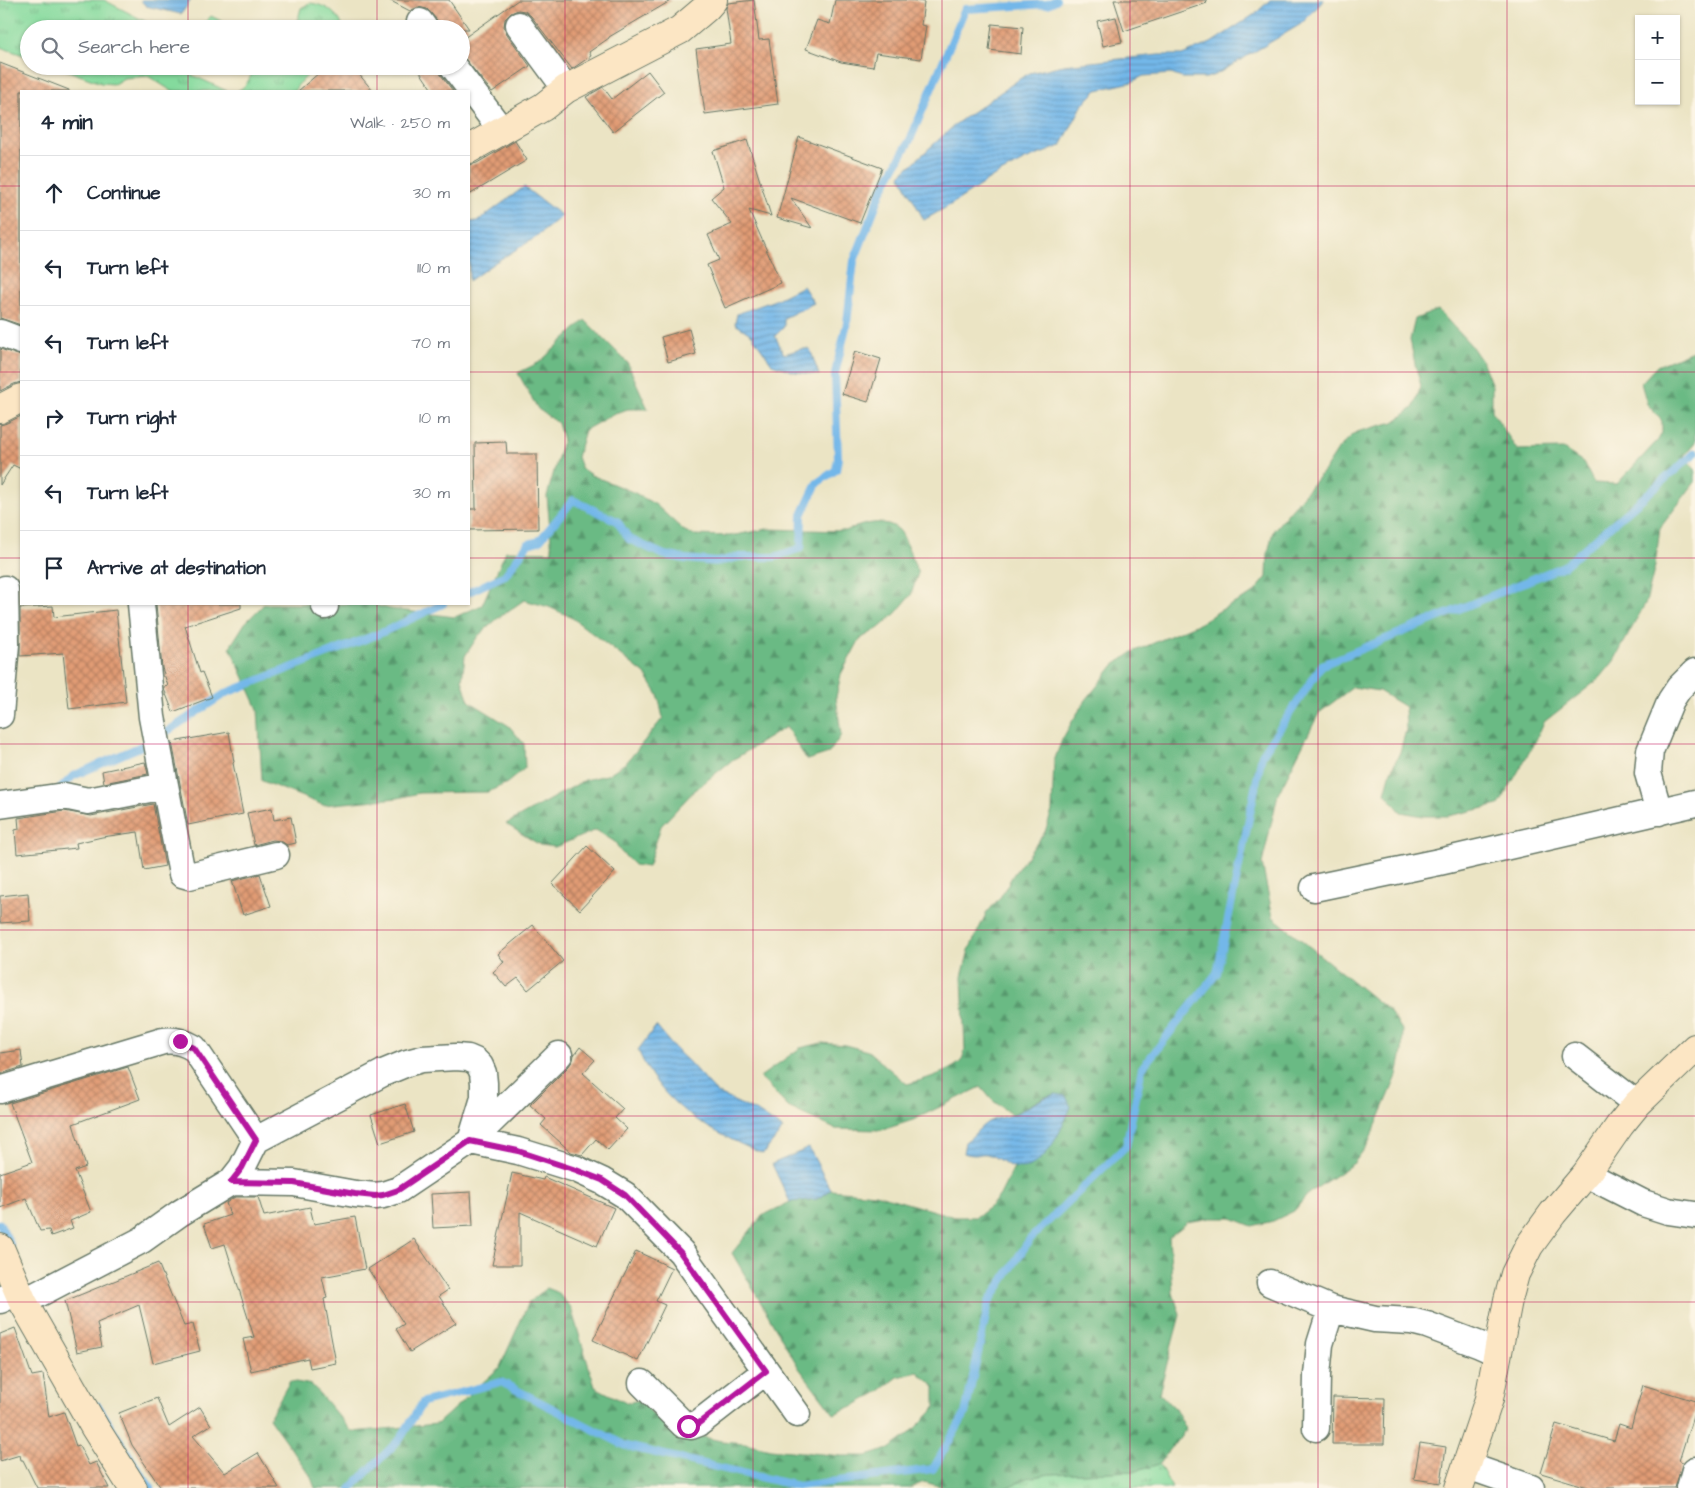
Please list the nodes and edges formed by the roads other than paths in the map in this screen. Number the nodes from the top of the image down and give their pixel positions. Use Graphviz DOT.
graph roads {
  1 [pos="713,0"];
  2 [pos="519,25"];
  3 [pos="460,75"];
  4 [pos="566,89"];
  5 [pos="502,131"];
  6 [pos="470,148"];
  7 [pos="0,333"];
  8 [pos="20,341"];
  9 [pos="20,399"];
  10 [pos="0,409"];
  11 [pos="9,590"];
  12 [pos="141,605"];
  13 [pos="1695,672"];
  14 [pos="0,715"];
  15 [pos="163,776"];
  16 [pos="1695,803"];
  17 [pos="0,805"];
  18 [pos="1659,812"];
  19 [pos="276,855"];
  20 [pos="1314,888"];
  21 [pos="1695,1048"];
  22 [pos="559,1055"];
  23 [pos="1575,1056"];
  24 [pos="0,1090"];
  25 [pos="1637,1104"];
  26 [pos="256,1140"];
  27 [pos="470,1141"];
  28 [pos="1586,1174"];
  29 [pos="231,1182"];
  30 [pos="1695,1215"];
  31 [pos="0,1248"];
  32 [pos="1270,1283"];
  33 [pos="22,1298"];
  34 [pos="1331,1309"];
  35 [pos="1498,1353"];
  36 [pos="766,1371"];
  37 [pos="642,1383"];
  38 [pos="797,1414"];
  39 [pos="1316,1428"];
  40 [pos="1695,1470"];
  41 [pos="1463,1477"];
  42 [pos="133,1488"];
  43 [pos="1531,1488"];
  44 [pos="1690,1488"];
  1 -- 4 [label="street"];
  2 -- 4 [label="street"];
  3 -- 5 [label="street"];
  4 -- 5 [label="street"];
  5 -- 6 [label="street"];
  7 -- 8 [label="street"];
  9 -- 10 [label="street"];
  11 -- 14 [label="street"];
  12 -- 15 [label="street"];
  13 -- 18 [label="street"];
  15 -- 17 [label="street"];
  15 -- 19 [label="street"];
  16 -- 18 [label="street"];
  18 -- 20 [label="street"];
  21 -- 25 [label="street"];
  22 -- 27 [label="street"];
  23 -- 25 [label="street"];
  24 -- 26 [label="street"];
  25 -- 28 [label="street"];
  26 -- 27 [label="street"];
  26 -- 29 [label="street"];
  27 -- 29 [label="street"];
  27 -- 36 [label="street"];
  28 -- 30 [label="street"];
  28 -- 35 [label="street"];
  29 -- 33 [label="street"];
  31 -- 33 [label="street"];
  32 -- 34 [label="street"];
  33 -- 42 [label="street"];
  34 -- 35 [label="street"];
  34 -- 39 [label="street"];
  35 -- 41 [label="street"];
  36 -- 37 [label="street"];
  36 -- 38 [label="street"];
  40 -- 44 [label="street"];
  41 -- 43 [label="street"];
}
